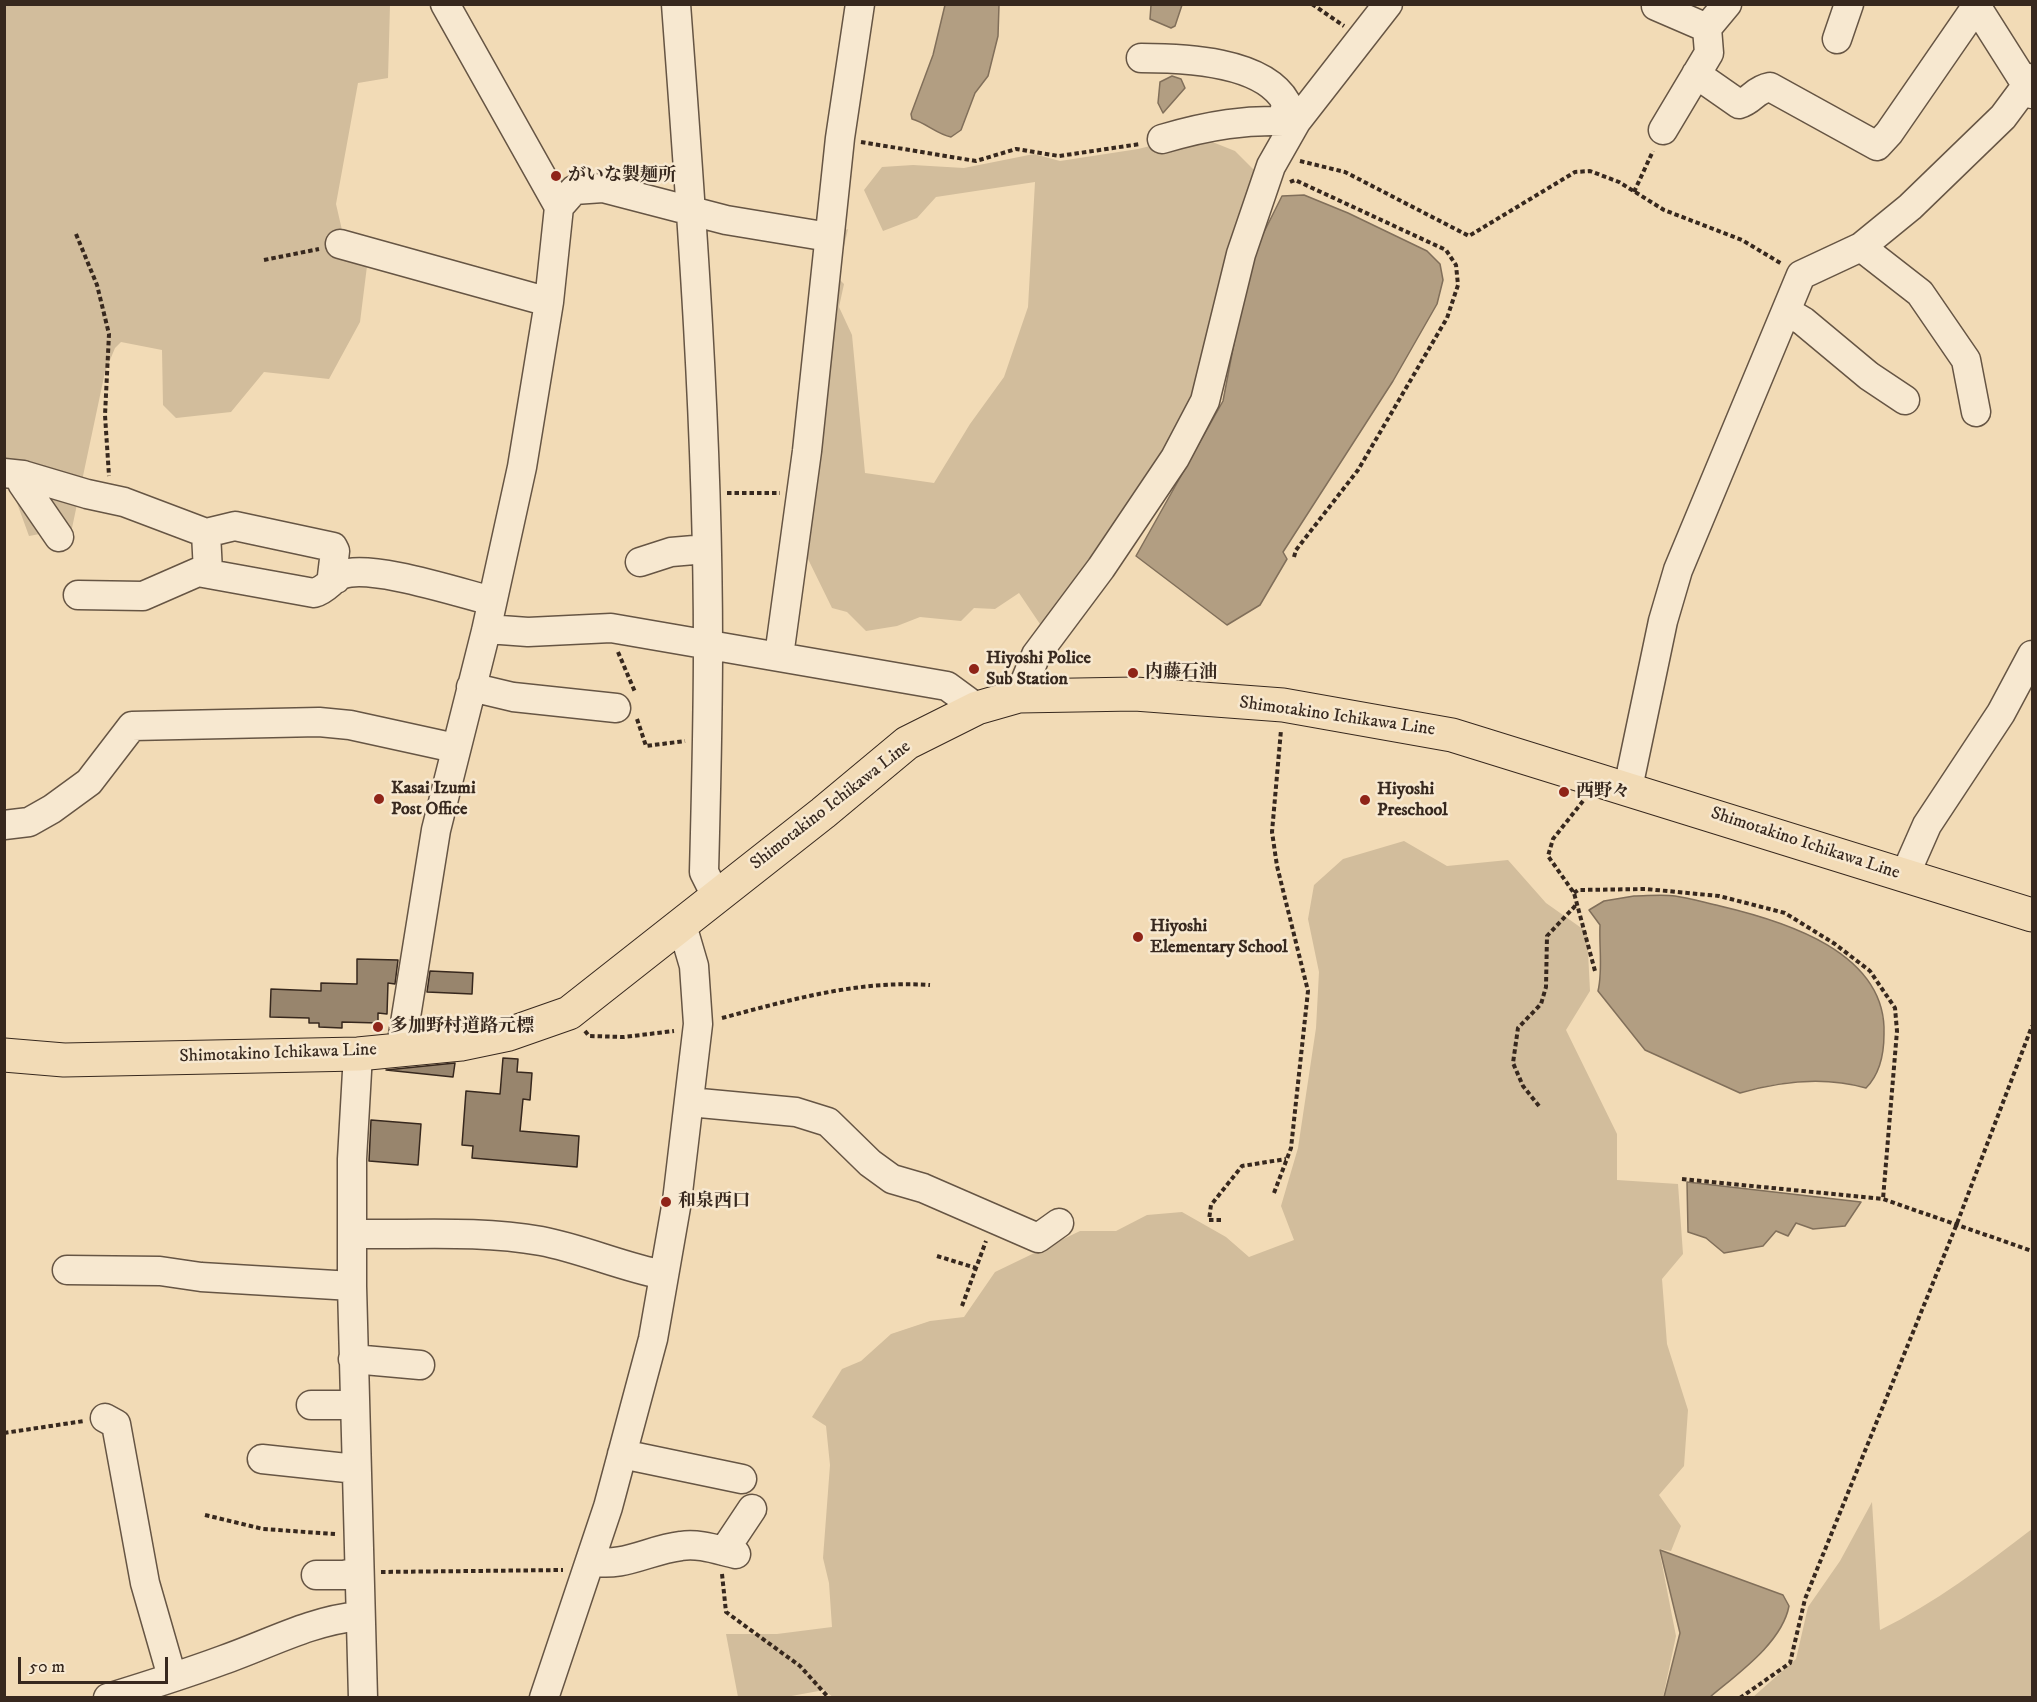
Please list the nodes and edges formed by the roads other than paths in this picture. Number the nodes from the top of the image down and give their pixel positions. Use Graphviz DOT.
graph roads {
  1 [pos="445,4"];
  2 [pos="676,4"];
  3 [pos="860,4"];
  4 [pos="1388,4"];
  5 [pos="1727,4"];
  6 [pos="1849,4"];
  7 [pos="1656,6"];
  8 [pos="1976,6"];
  9 [pos="1707,28"];
  10 [pos="1837,39"];
  11 [pos="1142,58"];
  12 [pos="1696,74"];
  13 [pos="2031,86"];
  14 [pos="1289,121"];
  15 [pos="1663,130"];
  16 [pos="1161,139"];
  17 [pos="559,207"];
  18 [pos="691,210"];
  19 [pos="829,237"];
  20 [pos="340,244"];
  21 [pos="1861,247"];
  22 [pos="549,303"];
  23 [pos="1786,310"];
  24 [pos="1905,400"];
  25 [pos="1976,412"];
  26 [pos="14,474"];
  27 [pos="206,533"];
  28 [pos="59,537"];
  29 [pos="706,549"];
  30 [pos="640,562"];
  31 [pos="208,572"];
  32 [pos="336,579"];
  33 [pos="78,595"];
  34 [pos="492,601"];
  35 [pos="487,629"];
  36 [pos="708,646"];
  37 [pos="2032,655"];
  38 [pos="779,656"];
  39 [pos="471,687"];
  40 [pos="1019,696"];
  41 [pos="629,705"];
  42 [pos="977,708"];
  43 [pos="455,748"];
  44 [pos="1628,788"];
  45 [pos="4,825"];
  46 [pos="1905,876"];
  47 [pos="716,896"];
  48 [pos="2032,915"];
  49 [pos="682,925"];
  50 [pos="401,1048"];
  51 [pos="4,1054"];
  52 [pos="358,1054"];
  53 [pos="689,1102"];
  54 [pos="1059,1223"];
  55 [pos="354,1234"];
  56 [pos="67,1270"];
  57 [pos="664,1275"];
  58 [pos="352,1286"];
  59 [pos="352,1359"];
  60 [pos="420,1365"];
  61 [pos="311,1404"];
  62 [pos="354,1405"];
  63 [pos="105,1418"];
  64 [pos="622,1454"];
  65 [pos="262,1459"];
  66 [pos="356,1468"];
  67 [pos="742,1479"];
  68 [pos="752,1509"];
  69 [pos="589,1566"];
  70 [pos="358,1572"];
  71 [pos="316,1575"];
  72 [pos="359,1617"];
  73 [pos="174,1676"];
  74 [pos="108,1698"];
  75 [pos="363,1698"];
  76 [pos="544,1698"];
  1 -- 17 [label="street"];
  2 -- 18 [label="street"];
  3 -- 19 [label="street"];
  4 -- 14 [label="street"];
  5 -- 9 [label="street"];
  6 -- 10 [label="street"];
  7 -- 9 [label="street"];
  8 -- 12 [label="street"];
  8 -- 13 [label="street"];
  9 -- 12 [label="street"];
  11 -- 14 [label="street"];
  12 -- 15 [label="street"];
  13 -- 21 [label="street"];
  14 -- 16 [label="street"];
  14 -- 40 [label="street"];
  17 -- 18 [label="street"];
  17 -- 22 [label="street"];
  18 -- 19 [label="street"];
  18 -- 29 [label="street"];
  19 -- 38 [label="street"];
  20 -- 22 [label="street"];
  21 -- 23 [label="street"];
  21 -- 25 [label="street"];
  22 -- 34 [label="street"];
  23 -- 24 [label="street"];
  23 -- 44 [label="street"];
  26 -- 27 [label="street"];
  26 -- 28 [label="street"];
  27 -- 31 [label="street"];
  27 -- 32 [label="street"];
  29 -- 30 [label="street"];
  29 -- 36 [label="street"];
  31 -- 32 [label="street"];
  31 -- 33 [label="street"];
  32 -- 34 [label="street"];
  34 -- 35 [label="street"];
  35 -- 36 [label="street"];
  35 -- 39 [label="street"];
  36 -- 38 [label="street"];
  36 -- 47 [label="street"];
  37 -- 46 [label="street"];
  38 -- 42 [label="street"];
  39 -- 41 [label="street"];
  39 -- 43 [label="street"];
  40 -- 42 [label="main road, Shimotakino Ichikawa Line"];
  40 -- 44 [label="main road, Shimotakino Ichikawa Line"];
  42 -- 47 [label="main road, Shimotakino Ichikawa Line"];
  43 -- 45 [label="street"];
  43 -- 50 [label="street"];
  44 -- 46 [label="main road, Shimotakino Ichikawa Line"];
  46 -- 48 [label="main road, Shimotakino Ichikawa Line"];
  47 -- 49 [label="main road, Shimotakino Ichikawa Line"];
  49 -- 50 [label="main road, Shimotakino Ichikawa Line"];
  49 -- 53 [label="street"];
  50 -- 52 [label="main road, Shimotakino Ichikawa Line"];
  51 -- 52 [label="main road, Shimotakino Ichikawa Line"];
  52 -- 55 [label="street"];
  53 -- 54 [label="street"];
  53 -- 57 [label="street"];
  55 -- 57 [label="street"];
  55 -- 58 [label="street"];
  56 -- 58 [label="street"];
  57 -- 64 [label="street"];
  58 -- 59 [label="street"];
  59 -- 60 [label="street"];
  59 -- 62 [label="street"];
  61 -- 62 [label="street"];
  62 -- 66 [label="street"];
  63 -- 73 [label="street"];
  64 -- 67 [label="street"];
  64 -- 69 [label="street"];
  65 -- 66 [label="street"];
  66 -- 70 [label="street"];
  68 -- 69 [label="street"];
  69 -- 76 [label="street"];
  70 -- 71 [label="street"];
  70 -- 72 [label="street"];
  72 -- 73 [label="street"];
  72 -- 75 [label="street"];
  73 -- 74 [label="street"];
}
